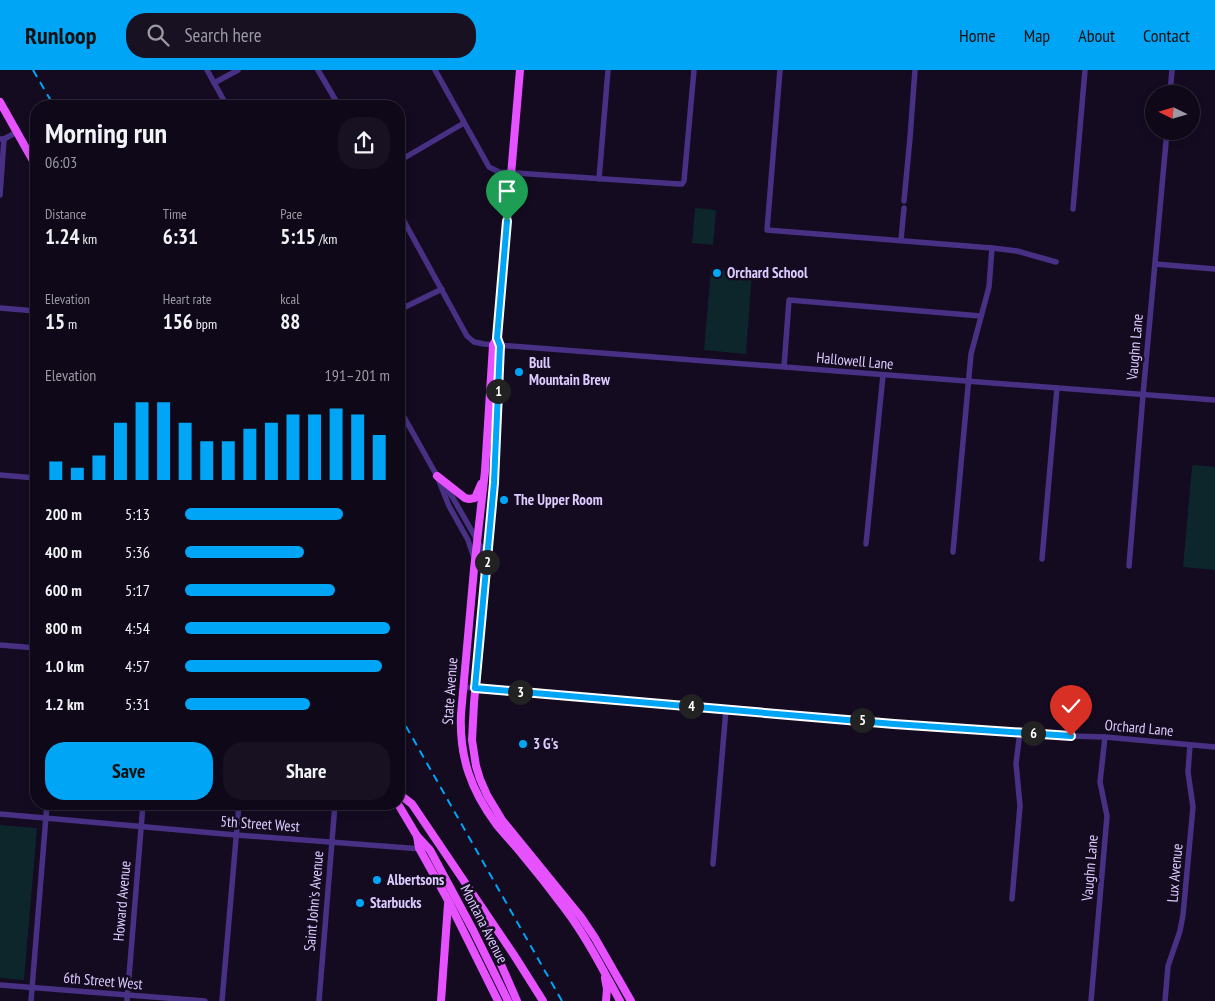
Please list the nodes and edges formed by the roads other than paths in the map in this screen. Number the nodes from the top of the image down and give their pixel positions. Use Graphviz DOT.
graph roads {
  1 [pos="206,70"];
  2 [pos="238,70"];
  3 [pos="318,70"];
  4 [pos="435,70"];
  5 [pos="520,70"];
  6 [pos="608,70"];
  7 [pos="694,70"];
  8 [pos="780,70"];
  9 [pos="915,70"];
  10 [pos="1085,70"];
  11 [pos="1172,70"];
  12 [pos="214,83"];
  13 [pos="1171,85"];
  14 [pos="224,100"];
  15 [pos="336,100"];
  16 [pos="0,102"];
  17 [pos="464,123"];
  18 [pos="17,132"];
  19 [pos="2,139"];
  20 [pos="1166,140"];
  21 [pos="30,155"];
  22 [pos="405,157"];
  23 [pos="511,173"];
  24 [pos="599,179"];
  25 [pos="0,195"];
  26 [pos="1073,209"];
  27 [pos="405,223"];
  28 [pos="901,240"];
  29 [pos="992,248"];
  30 [pos="1056,262"];
  31 [pos="1155,264"];
  32 [pos="1215,269"];
  33 [pos="442,289"];
  34 [pos="405,307"];
  35 [pos="0,308"];
  36 [pos="30,310"];
  37 [pos="981,316"];
  38 [pos="497,343"];
  39 [pos="784,368"];
  40 [pos="883,376"];
  41 [pos="969,382"];
  42 [pos="1057,388"];
  43 [pos="1143,395"];
  44 [pos="1215,400"];
  45 [pos="405,419"];
  46 [pos="485,470"];
  47 [pos="0,475"];
  48 [pos="437,476"];
  49 [pos="30,478"];
  50 [pos="477,540"];
  51 [pos="866,544"];
  52 [pos="954,552"];
  53 [pos="1042,559"];
  54 [pos="474,564"];
  55 [pos="1129,566"];
  56 [pos="480,628"];
  57 [pos="0,645"];
  58 [pos="30,648"];
  59 [pos="464,687"];
  60 [pos="475,688"];
  61 [pos="726,709"];
  62 [pos="1020,732"];
  63 [pos="1105,737"];
  64 [pos="1190,745"];
  65 [pos="1215,747"];
  66 [pos="405,799"];
  67 [pos="47,810"];
  68 [pos="142,810"];
  69 [pos="238,810"];
  70 [pos="335,810"];
  71 [pos="402,810"];
  72 [pos="0,814"];
  73 [pos="46,818"];
  74 [pos="141,827"];
  75 [pos="236,835"];
  76 [pos="417,836"];
  77 [pos="332,842"];
  78 [pos="418,848"];
  79 [pos="430,850"];
  80 [pos="713,864"];
  81 [pos="468,888"];
  82 [pos="1012,899"];
  83 [pos="449,902"];
  84 [pos="602,969"];
  85 [pos="0,985"];
  86 [pos="32,987"];
  87 [pos="127,998"];
  88 [pos="31,1001"];
  89 [pos="204,1001"];
  90 [pos="222,1001"];
  91 [pos="319,1001"];
  92 [pos="441,1001"];
  93 [pos="498,1001"];
  94 [pos="508,1001"];
  95 [pos="517,1001"];
  96 [pos="543,1001"];
  97 [pos="606,1001"];
  98 [pos="620,1001"];
  99 [pos="631,1001"];
  100 [pos="1091,1001"];
  101 [pos="1165,1001"];
  1 -- 12 [label="street"];
  2 -- 12 [label="street"];
  3 -- 15 [label="street"];
  4 -- 17 [label="street"];
  5 -- 23 [label="main road, State Avenue"];
  6 -- 24 [label="street"];
  7 -- 24 [label="street"];
  8 -- 28 [label="street"];
  9 -- 28 [label="street"];
  10 -- 26 [label="street"];
  11 -- 13 [label="street"];
  12 -- 14 [label="street"];
  16 -- 18 [label="main road"];
  17 -- 22 [label="street"];
  17 -- 23 [label="street"];
  18 -- 19 [label="street"];
  18 -- 21 [label="main road"];
  19 -- 25 [label="street"];
  20 -- 31 [label="street, Vaughn Lane"];
  23 -- 24 [label="street"];
  23 -- 38 [label="main road, State Avenue"];
  27 -- 33 [label="street, Hallowell Lane"];
  28 -- 29 [label="street"];
  29 -- 30 [label="street"];
  29 -- 37 [label="street"];
  31 -- 32 [label="street"];
  31 -- 43 [label="street, Vaughn Lane"];
  33 -- 34 [label="street"];
  33 -- 38 [label="street, Hallowell Lane"];
  35 -- 36 [label="street"];
  37 -- 39 [label="street"];
  37 -- 41 [label="street"];
  38 -- 39 [label="street, Hallowell Lane"];
  38 -- 46 [label="main road, State Avenue"];
  38 -- 56 [label="main road, State Avenue"];
  39 -- 40 [label="street, Hallowell Lane"];
  40 -- 41 [label="street, Hallowell Lane"];
  40 -- 51 [label="street"];
  41 -- 42 [label="street, Hallowell Lane"];
  41 -- 52 [label="street"];
  42 -- 43 [label="street, Hallowell Lane"];
  42 -- 53 [label="street"];
  43 -- 44 [label="street, Hallowell Lane"];
  43 -- 55 [label="street, Vaughn Lane"];
  45 -- 48 [label="street"];
  46 -- 48 [label="main road"];
  46 -- 50 [label="main road, State Avenue"];
  47 -- 49 [label="street"];
  48 -- 50 [label="street"];
  48 -- 54 [label="street"];
  50 -- 54 [label="main road, State Avenue"];
  50 -- 56 [label="street"];
  54 -- 59 [label="main road, State Avenue"];
  56 -- 60 [label="main road, State Avenue"];
  57 -- 58 [label="street"];
  59 -- 60 [label="street, Orchard Lane"];
  59 -- 84 [label="main road, State Avenue"];
  60 -- 61 [label="street, Orchard Lane"];
  60 -- 99 [label="main road, State Avenue"];
  61 -- 62 [label="street, Orchard Lane"];
  61 -- 80 [label="street"];
  62 -- 63 [label="street, Orchard Lane"];
  62 -- 82 [label="street"];
  63 -- 64 [label="street, Orchard Lane"];
  63 -- 100 [label="street, Vaughn Lane"];
  64 -- 65 [label="street, Orchard Lane"];
  64 -- 101 [label="street, Lux Avenue"];
  66 -- 81 [label="main road"];
  67 -- 73 [label="street"];
  68 -- 74 [label="street, Howard Avenue"];
  69 -- 75 [label="street"];
  70 -- 77 [label="street, Saint John's Avenue"];
  71 -- 76 [label="main road, Montana Avenue"];
  72 -- 73 [label="street, 5th Street West"];
  73 -- 74 [label="street, 5th Street West"];
  73 -- 86 [label="street"];
  74 -- 75 [label="street, 5th Street West"];
  74 -- 87 [label="street, Howard Avenue"];
  75 -- 77 [label="street, 5th Street West"];
  75 -- 90 [label="street"];
  76 -- 78 [label="main road, Montana Avenue"];
  76 -- 79 [label="main road, Montana Avenue"];
  77 -- 78 [label="street, 5th Street West"];
  77 -- 91 [label="street, Saint John's Avenue"];
  78 -- 79 [label="street, 5th Street West"];
  78 -- 83 [label="main road, Montana Avenue"];
  79 -- 94 [label="main road, Montana Avenue"];
  81 -- 95 [label="main road"];
  81 -- 96 [label="main road"];
  83 -- 92 [label="main road"];
  83 -- 93 [label="main road, Montana Avenue"];
  84 -- 97 [label="main road"];
  84 -- 98 [label="main road, State Avenue"];
  85 -- 86 [label="street, 6th Street West"];
  86 -- 87 [label="street, 6th Street West"];
  86 -- 88 [label="street"];
  87 -- 89 [label="street, 6th Street West"];
}
